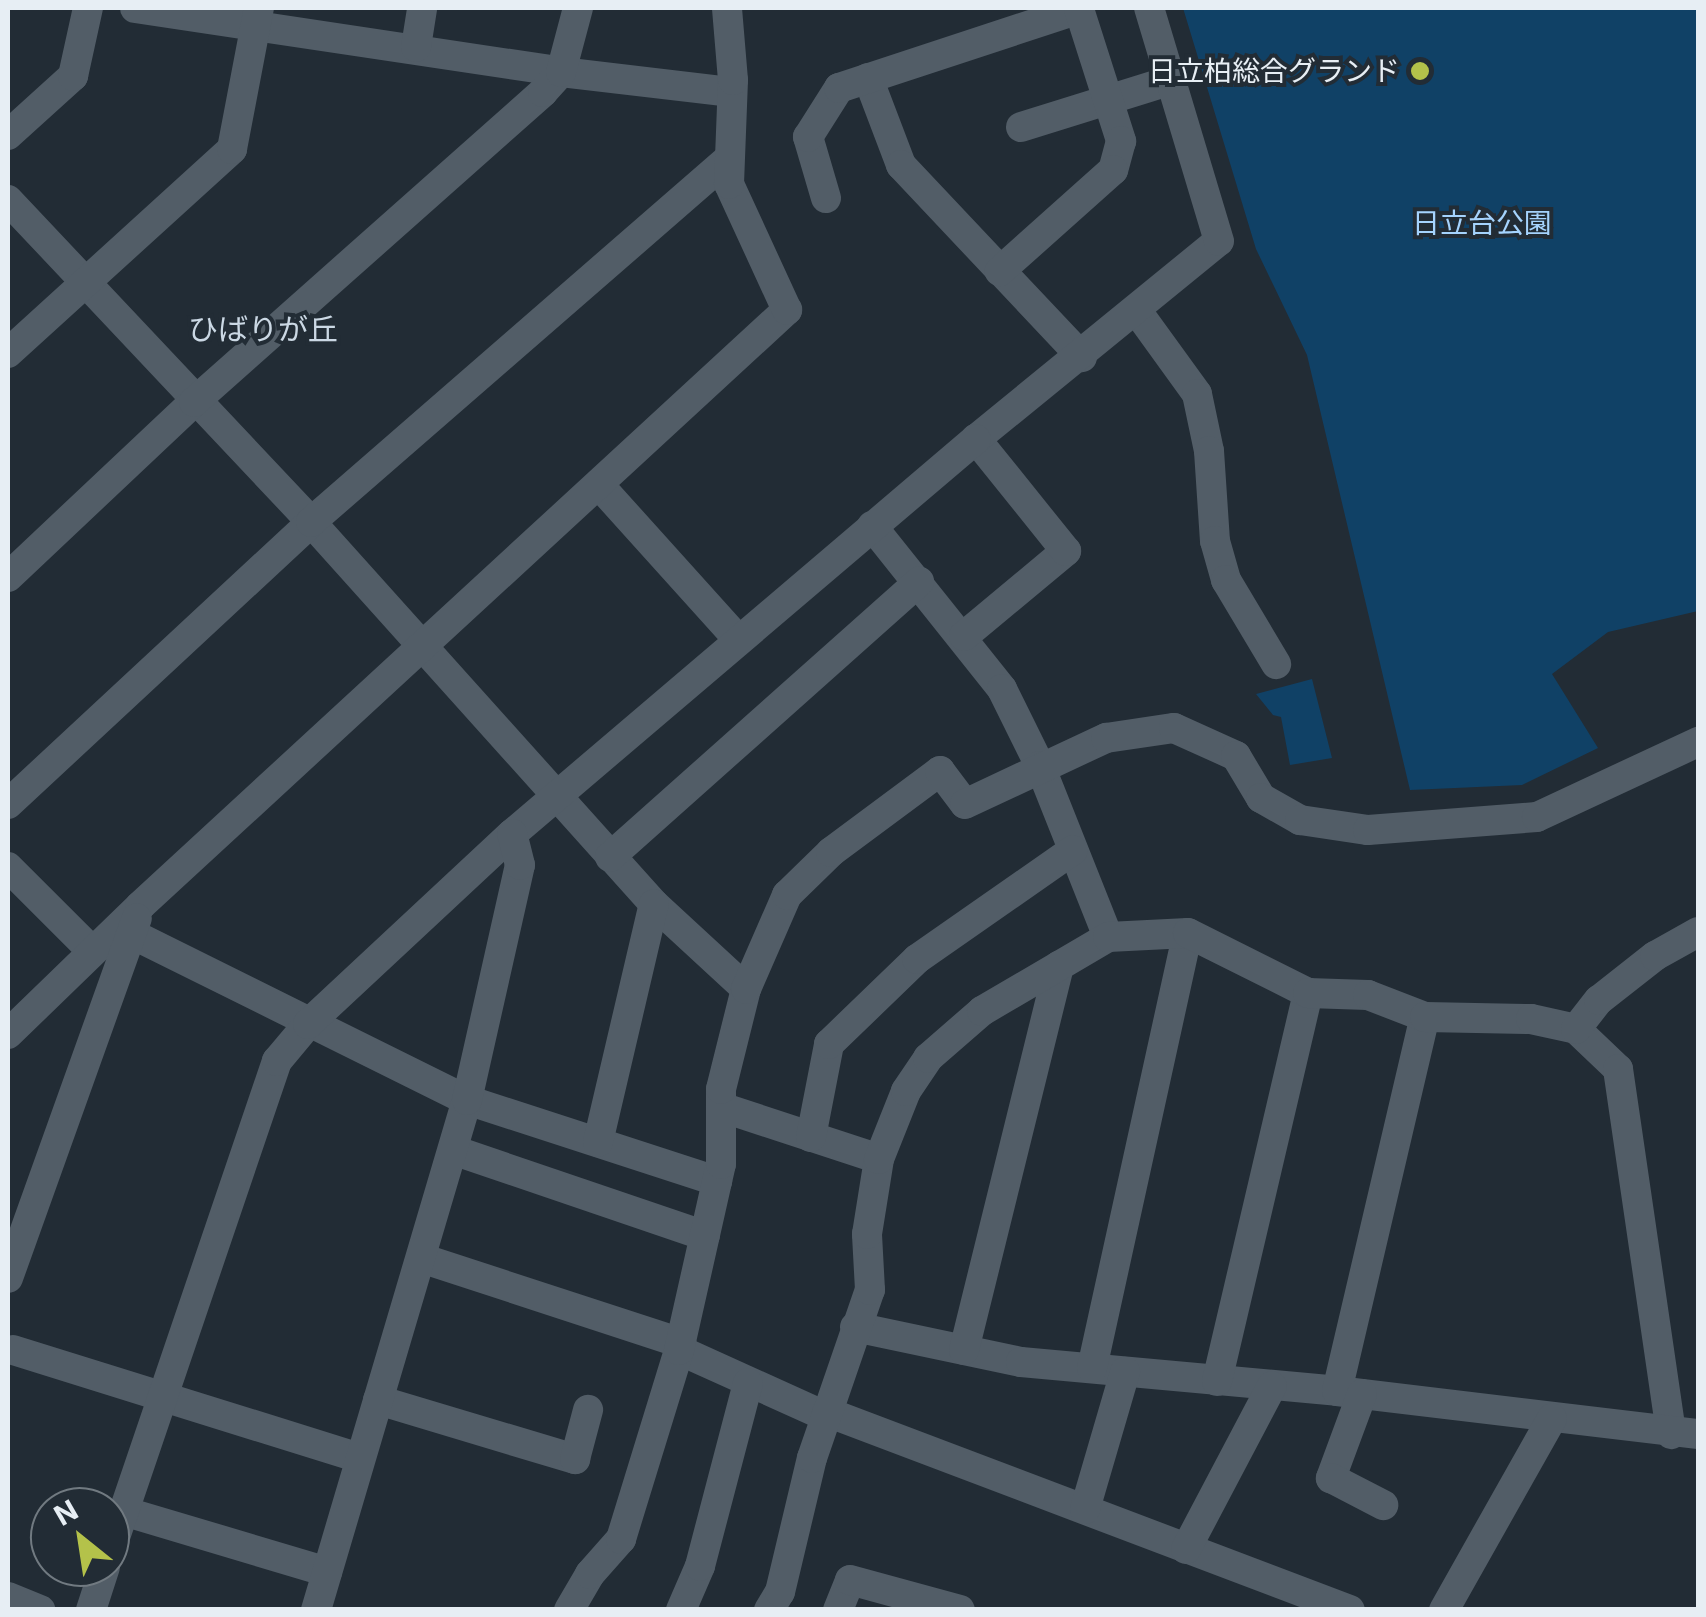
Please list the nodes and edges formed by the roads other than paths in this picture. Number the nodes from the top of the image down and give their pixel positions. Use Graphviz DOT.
graph roads {
  1 [pos="88,8"];
  2 [pos="136,8"];
  3 [pos="422,8"];
  4 [pos="578,8"];
  5 [pos="727,8"];
  6 [pos="1149,8"];
  7 [pos="258,16"];
  8 [pos="416,47"];
  9 [pos="561,72"];
  10 [pos="868,78"];
  11 [pos="1172,80"];
  12 [pos="732,92"];
  13 [pos="1108,101"];
  14 [pos="1021,127"];
  15 [pos="8,135"];
  16 [pos="726,161"];
  17 [pos="826,198"];
  18 [pos="8,200"];
  19 [pos="1000,271"];
  20 [pos="84,284"];
  21 [pos="1137,311"];
  22 [pos="8,353"];
  23 [pos="1082,358"];
  24 [pos="194,402"];
  25 [pos="976,440"];
  26 [pos="600,486"];
  27 [pos="310,522"];
  28 [pos="872,526"];
  29 [pos="8,577"];
  30 [pos="919,582"];
  31 [pos="964,636"];
  32 [pos="738,639"];
  33 [pos="424,647"];
  34 [pos="1276,664"];
  35 [pos="1698,742"];
  36 [pos="1040,766"];
  37 [pos="556,796"];
  38 [pos="8,804"];
  39 [pos="512,834"];
  40 [pos="1074,850"];
  41 [pos="610,857"];
  42 [pos="8,867"];
  43 [pos="654,904"];
  44 [pos="136,920"];
  45 [pos="1698,932"];
  46 [pos="1188,933"];
  47 [pos="1108,938"];
  48 [pos="92,951"];
  49 [pos="1059,966"];
  50 [pos="746,989"];
  51 [pos="1308,992"];
  52 [pos="1425,1017"];
  53 [pos="308,1024"];
  54 [pos="1576,1029"];
  55 [pos="8,1034"];
  56 [pos="467,1100"];
  57 [pos="722,1108"];
  58 [pos="811,1136"];
  59 [pos="598,1142"];
  60 [pos="452,1150"];
  61 [pos="879,1159"];
  62 [pos="717,1181"];
  63 [pos="705,1236"];
  64 [pos="421,1258"];
  65 [pos="8,1278"];
  66 [pos="855,1327"];
  67 [pos="680,1346"];
  68 [pos="9,1347"];
  69 [pos="964,1350"];
  70 [pos="1092,1368"];
  71 [pos="1125,1372"];
  72 [pos="1217,1381"];
  73 [pos="748,1382"];
  74 [pos="1272,1386"];
  75 [pos="1350,1393"];
  76 [pos="163,1396"];
  77 [pos="378,1400"];
  78 [pos="588,1410"];
  79 [pos="826,1414"];
  80 [pos="1552,1418"];
  81 [pos="1685,1434"];
  82 [pos="360,1458"];
  83 [pos="130,1491"];
  84 [pos="1383,1505"];
  85 [pos="1085,1508"];
  86 [pos="130,1513"];
  87 [pos="1186,1549"];
  88 [pos="328,1572"];
  89 [pos="8,1597"];
  90 [pos="41,1610"];
  91 [pos="316,1610"];
  92 [pos="569,1610"];
  93 [pos="681,1610"];
  94 [pos="769,1610"];
  95 [pos="838,1610"];
  96 [pos="960,1610"];
  97 [pos="1350,1610"];
  98 [pos="1444,1610"];
  1 -- 15 [label="street"];
  2 -- 7 [label="street"];
  3 -- 8 [label="street"];
  4 -- 9 [label="street"];
  5 -- 12 [label="street"];
  6 -- 11 [label="street"];
  7 -- 8 [label="street"];
  7 -- 20 [label="street"];
  8 -- 9 [label="street"];
  9 -- 12 [label="street"];
  9 -- 24 [label="street"];
  10 -- 13 [label="street"];
  10 -- 17 [label="street"];
  10 -- 19 [label="street"];
  11 -- 13 [label="street"];
  11 -- 21 [label="street"];
  12 -- 16 [label="street"];
  13 -- 14 [label="street"];
  13 -- 19 [label="street"];
  16 -- 26 [label="street"];
  16 -- 27 [label="street"];
  18 -- 20 [label="street"];
  19 -- 23 [label="street"];
  20 -- 22 [label="street"];
  20 -- 24 [label="street"];
  21 -- 23 [label="street"];
  21 -- 34 [label="street"];
  23 -- 25 [label="street"];
  24 -- 27 [label="street"];
  24 -- 29 [label="street"];
  25 -- 28 [label="street"];
  25 -- 31 [label="street"];
  26 -- 32 [label="street"];
  26 -- 33 [label="street"];
  27 -- 33 [label="street"];
  27 -- 38 [label="street"];
  28 -- 30 [label="street"];
  28 -- 32 [label="street"];
  30 -- 31 [label="street"];
  30 -- 41 [label="street"];
  31 -- 36 [label="street"];
  32 -- 37 [label="street"];
  33 -- 37 [label="street"];
  33 -- 44 [label="street"];
  35 -- 36 [label="street"];
  36 -- 40 [label="street"];
  36 -- 50 [label="street"];
  37 -- 39 [label="street"];
  37 -- 41 [label="street"];
  39 -- 53 [label="street"];
  39 -- 56 [label="street"];
  40 -- 47 [label="street"];
  40 -- 58 [label="street"];
  41 -- 43 [label="street"];
  42 -- 48 [label="street"];
  43 -- 50 [label="street"];
  43 -- 59 [label="street"];
  44 -- 48 [label="street"];
  44 -- 53 [label="street"];
  44 -- 65 [label="street"];
  45 -- 54 [label="street"];
  46 -- 47 [label="street"];
  46 -- 51 [label="street"];
  46 -- 70 [label="street"];
  47 -- 49 [label="street"];
  48 -- 55 [label="street"];
  49 -- 61 [label="street"];
  49 -- 69 [label="street"];
  50 -- 57 [label="street"];
  51 -- 52 [label="street"];
  51 -- 72 [label="street"];
  52 -- 54 [label="street"];
  52 -- 75 [label="street"];
  53 -- 56 [label="street"];
  53 -- 76 [label="street"];
  54 -- 81 [label="street"];
  56 -- 59 [label="street"];
  56 -- 60 [label="street"];
  57 -- 58 [label="street"];
  57 -- 62 [label="street"];
  58 -- 61 [label="street"];
  59 -- 62 [label="street"];
  60 -- 63 [label="street"];
  60 -- 64 [label="street"];
  61 -- 66 [label="street"];
  62 -- 63 [label="street"];
  63 -- 67 [label="street"];
  64 -- 67 [label="street"];
  64 -- 77 [label="street"];
  66 -- 69 [label="street"];
  66 -- 79 [label="street"];
  67 -- 73 [label="street"];
  67 -- 92 [label="street"];
  68 -- 76 [label="street"];
  69 -- 70 [label="street"];
  70 -- 71 [label="street"];
  71 -- 72 [label="street"];
  71 -- 85 [label="street"];
  72 -- 74 [label="street"];
  73 -- 79 [label="street"];
  73 -- 93 [label="street"];
  74 -- 75 [label="street"];
  74 -- 87 [label="street"];
  75 -- 80 [label="street"];
  75 -- 84 [label="street"];
  76 -- 82 [label="street"];
  76 -- 83 [label="street"];
  77 -- 78 [label="street"];
  77 -- 82 [label="street"];
  79 -- 85 [label="street"];
  79 -- 94 [label="street"];
  80 -- 81 [label="street"];
  80 -- 98 [label="street"];
  82 -- 88 [label="street"];
  85 -- 87 [label="street"];
  86 -- 88 [label="street"];
  87 -- 97 [label="street"];
  88 -- 91 [label="street"];
  89 -- 90 [label="street"];
  95 -- 96 [label="street"];
}
